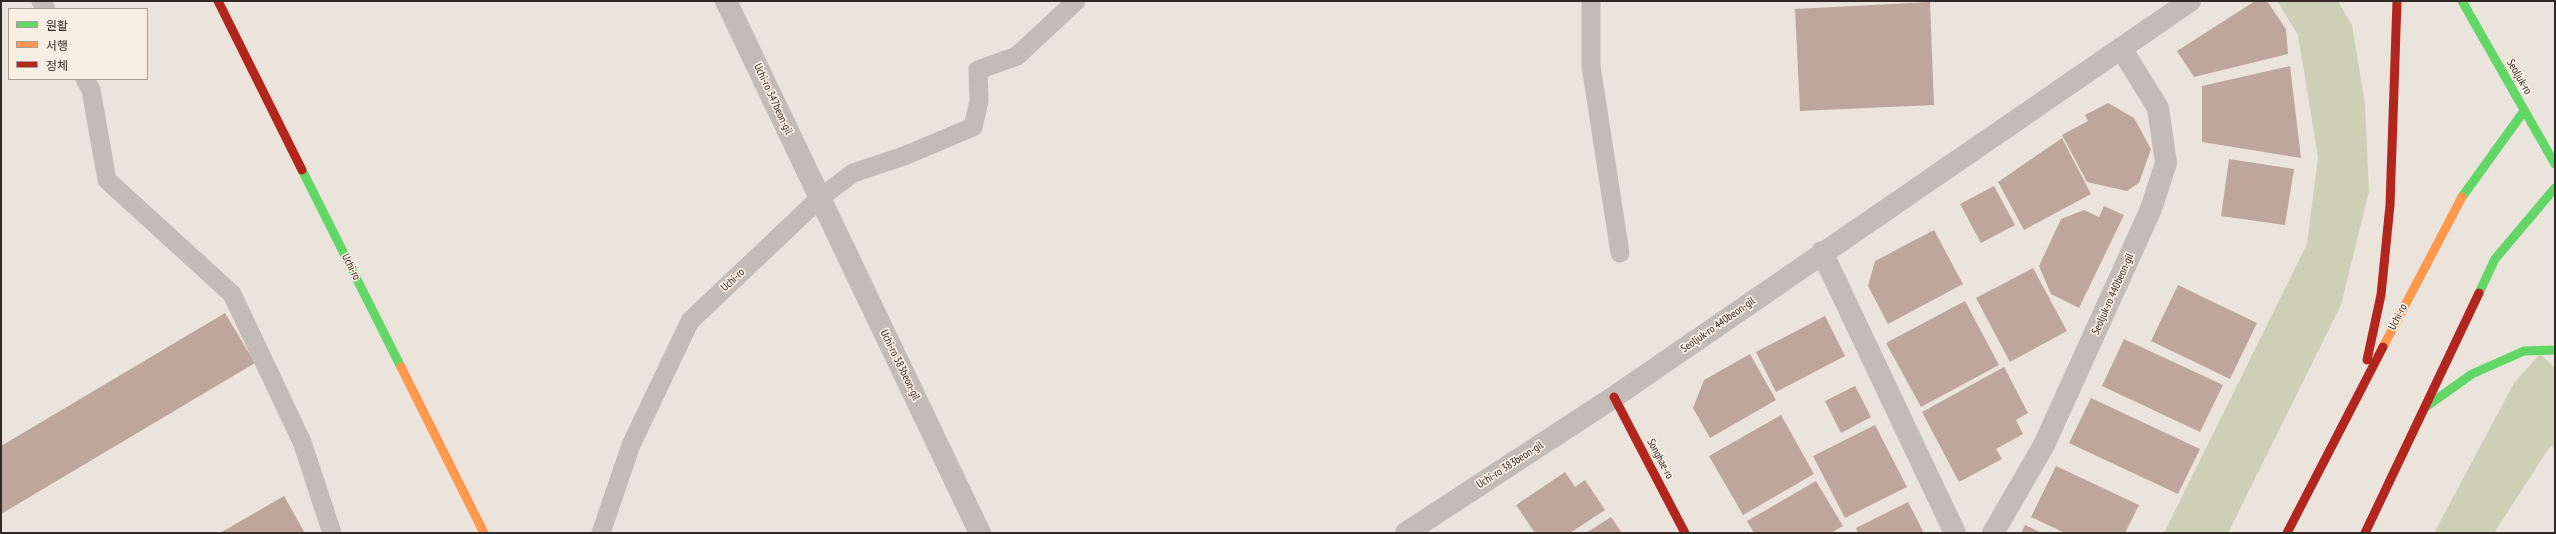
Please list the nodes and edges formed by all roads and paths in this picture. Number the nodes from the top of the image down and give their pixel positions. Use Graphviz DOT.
graph roads {
  1 [pos="218,1"];
  2 [pos="726,1"];
  3 [pos="1076,1"];
  4 [pos="1591,1"];
  5 [pos="2190,1"];
  6 [pos="2397,1"];
  7 [pos="2462,1"];
  8 [pos="2121,48"];
  9 [pos="86,80"];
  10 [pos="2524,111"];
  11 [pos="2555,164"];
  12 [pos="2555,188"];
  13 [pos="820,198"];
  14 [pos="1822,252"];
  15 [pos="1620,253"];
  16 [pos="2555,350"];
  17 [pos="2361,389"];
  18 [pos="1614,397"];
  19 [pos="2426,406"];
  20 [pos="332,533"];
  21 [pos="484,533"];
  22 [pos="601,533"];
  23 [pos="980,533"];
  24 [pos="1406,533"];
  25 [pos="1685,533"];
  26 [pos="1955,533"];
  27 [pos="1993,533"];
  28 [pos="2287,533"];
  29 [pos="2365,533"];
  1 -- 21 [label="street, Uchi-ro"];
  2 -- 13 [label="street, Uchi-ro 347beon-gil"];
  3 -- 13 [label="lane, Uchi-ro"];
  4 -- 15 [label="lane"];
  5 -- 8 [label="street, Seoljuk-ro 440beon-gil"];
  6 -- 17 [label="street"];
  7 -- 10 [label="street, Seoljuk-ro"];
  8 -- 14 [label="street, Seoljuk-ro 440beon-gil"];
  8 -- 27 [label="street, Seoljuk-ro 440beon-gil"];
  9 -- 20 [label="lane"];
  10 -- 11 [label="street, Seoljuk-ro"];
  10 -- 17 [label="street, Uchi-ro"];
  12 -- 19 [label="street"];
  13 -- 22 [label="lane, Uchi-ro"];
  13 -- 23 [label="street, Uchi-ro 383beon-gil"];
  14 -- 18 [label="street, Seoljuk-ro 440beon-gil"];
  14 -- 26 [label="street"];
  16 -- 19 [label="street"];
  17 -- 28 [label="street, Uchi-ro"];
  18 -- 24 [label="street, Uchi-ro 383beon-gil"];
  18 -- 25 [label="street, Songhae-ro"];
  19 -- 29 [label="street"];
}
